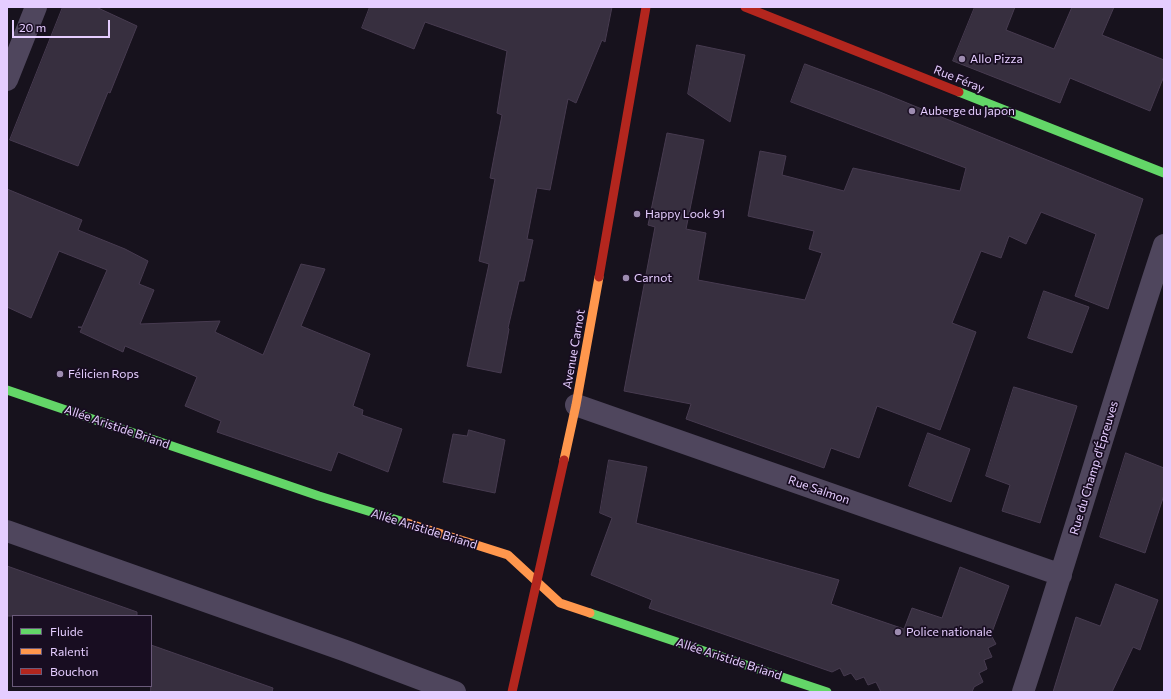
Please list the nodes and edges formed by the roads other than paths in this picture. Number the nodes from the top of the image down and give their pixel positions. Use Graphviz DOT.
graph roads {
  1 [pos="36,7"];
  2 [pos="646,7"];
  3 [pos="745,7"];
  4 [pos="7,80"];
  5 [pos="1164,174"];
  6 [pos="1164,245"];
  7 [pos="7,390"];
  8 [pos="576,405"];
  9 [pos="7,530"];
  10 [pos="1061,576"];
  11 [pos="536,580"];
  12 [pos="455,692"];
  13 [pos="512,692"];
  14 [pos="827,692"];
  15 [pos="1023,692"];
  1 -- 4 [label="street"];
  2 -- 8 [label="street, Avenue Carnot"];
  3 -- 5 [label="street, Rue Féray"];
  6 -- 10 [label="street, Rue du Champ d'Épreuves"];
  7 -- 11 [label="street, Allée Aristide Briand"];
  8 -- 10 [label="street, Rue Salmon"];
  8 -- 11 [label="street, Avenue Carnot"];
  9 -- 12 [label="street"];
  10 -- 15 [label="street, Rue du Champ d'Épreuves"];
  11 -- 13 [label="street, Avenue Carnot"];
  11 -- 14 [label="street, Allée Aristide Briand"];
}
